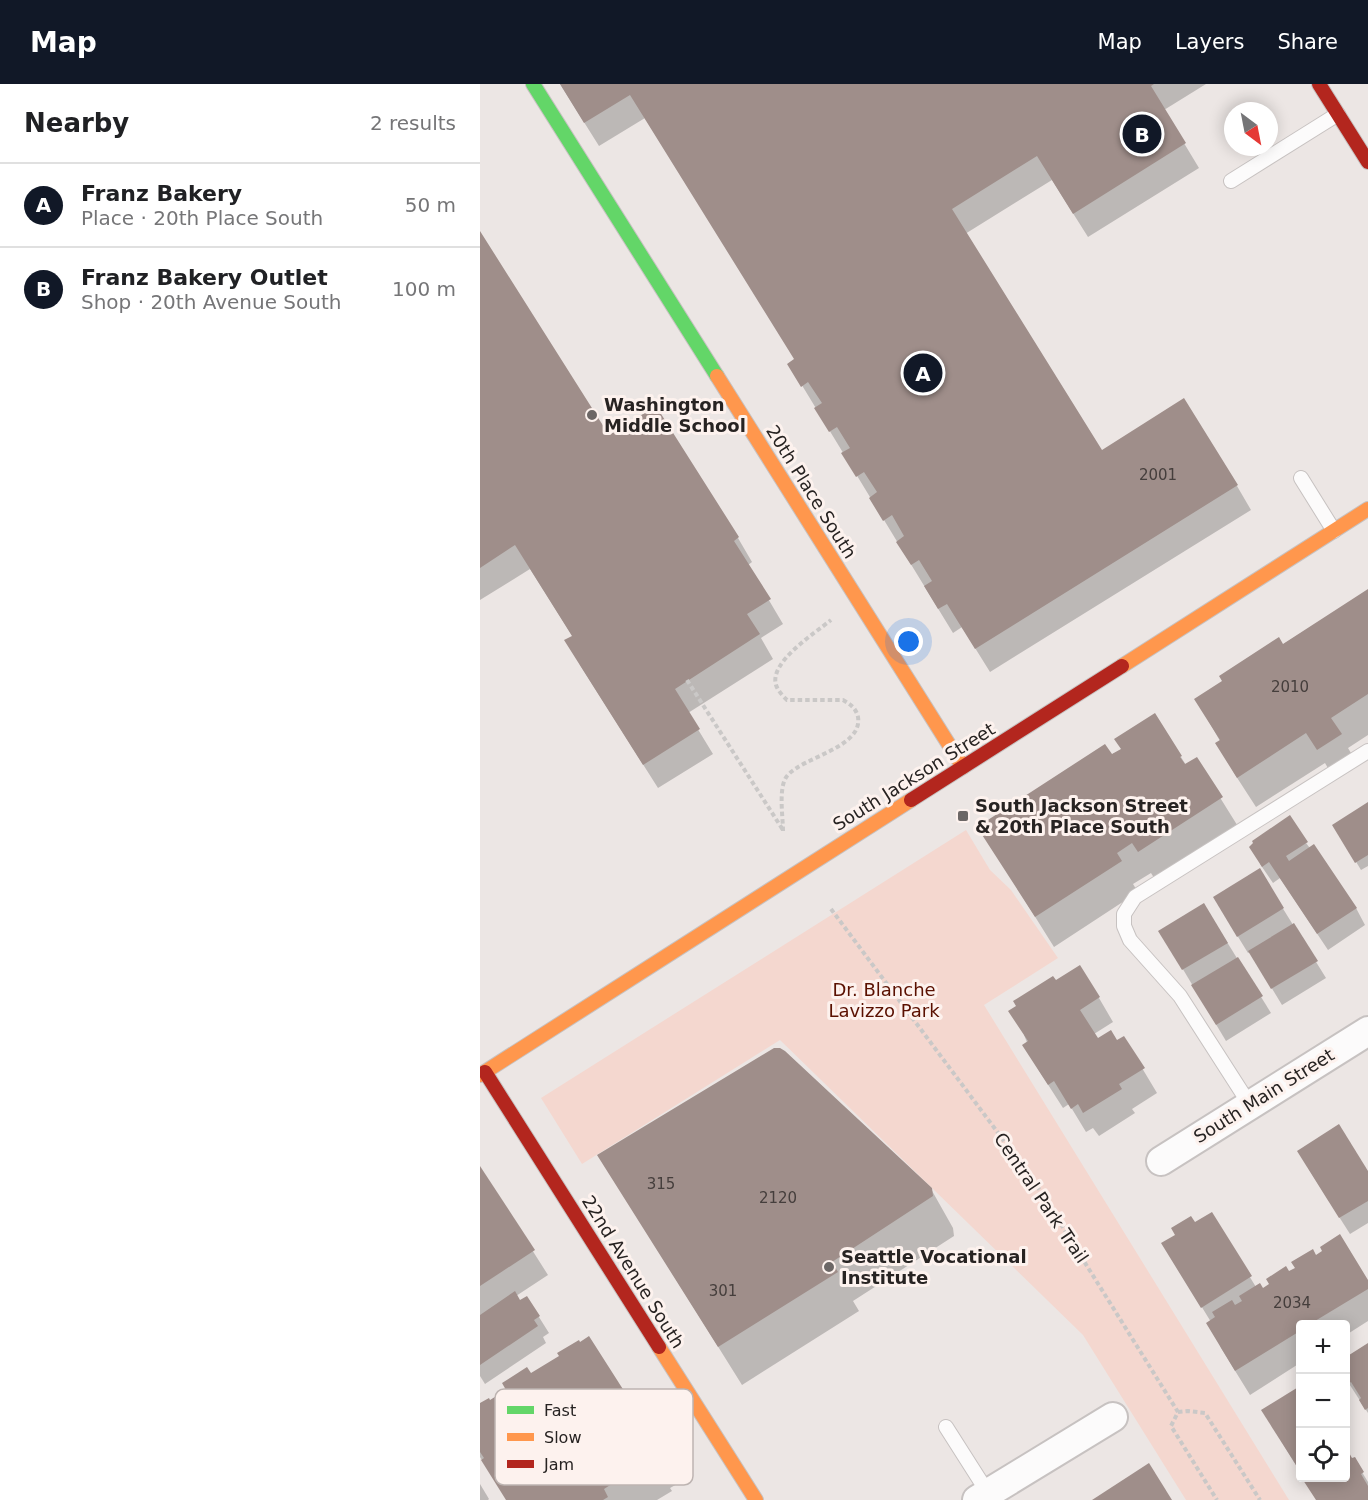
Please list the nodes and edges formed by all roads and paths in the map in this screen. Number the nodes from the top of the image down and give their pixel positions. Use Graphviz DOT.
graph roads {
  1 [pos="533,84"];
  2 [pos="1319,84"];
  3 [pos="1338,114"];
  4 [pos="1368,162"];
  5 [pos="1231,181"];
  6 [pos="1301,478"];
  7 [pos="1368,509"];
  8 [pos="1334,531"];
  9 [pos="836,616"];
  10 [pos="687,680"];
  11 [pos="1368,751"];
  12 [pos="963,767"];
  13 [pos="831,909"];
  14 [pos="1368,1031"];
  15 [pos="482,1070"];
  16 [pos="1250,1105"];
  17 [pos="1161,1161"];
  18 [pos="685,1389"];
  19 [pos="693,1401"];
  20 [pos="1178,1412"];
  21 [pos="1113,1417"];
  22 [pos="946,1427"];
  23 [pos="983,1497"];
  24 [pos="756,1500"];
  25 [pos="1217,1500"];
  26 [pos="1260,1500"];
  1 -- 12 [label="street, 20th Place South"];
  2 -- 3 [label="street"];
  3 -- 4 [label="street"];
  3 -- 5 [label="lane"];
  6 -- 8 [label="lane"];
  7 -- 8 [label="street, South Jackson Street"];
  8 -- 12 [label="street, South Jackson Street"];
  9 -- 10 [label="path"];
  11 -- 16 [label="lane"];
  12 -- 15 [label="street, South Jackson Street"];
  13 -- 20 [label="path, Central Park Trail"];
  14 -- 16 [label="street, South Main Street"];
  15 -- 18 [label="street, 22nd Avenue South"];
  16 -- 17 [label="street, South Main Street"];
  19 -- 24 [label="street, 22nd Avenue South"];
  20 -- 25 [label="path"];
  20 -- 26 [label="path"];
  21 -- 23 [label="street"];
  22 -- 23 [label="lane"];
}
